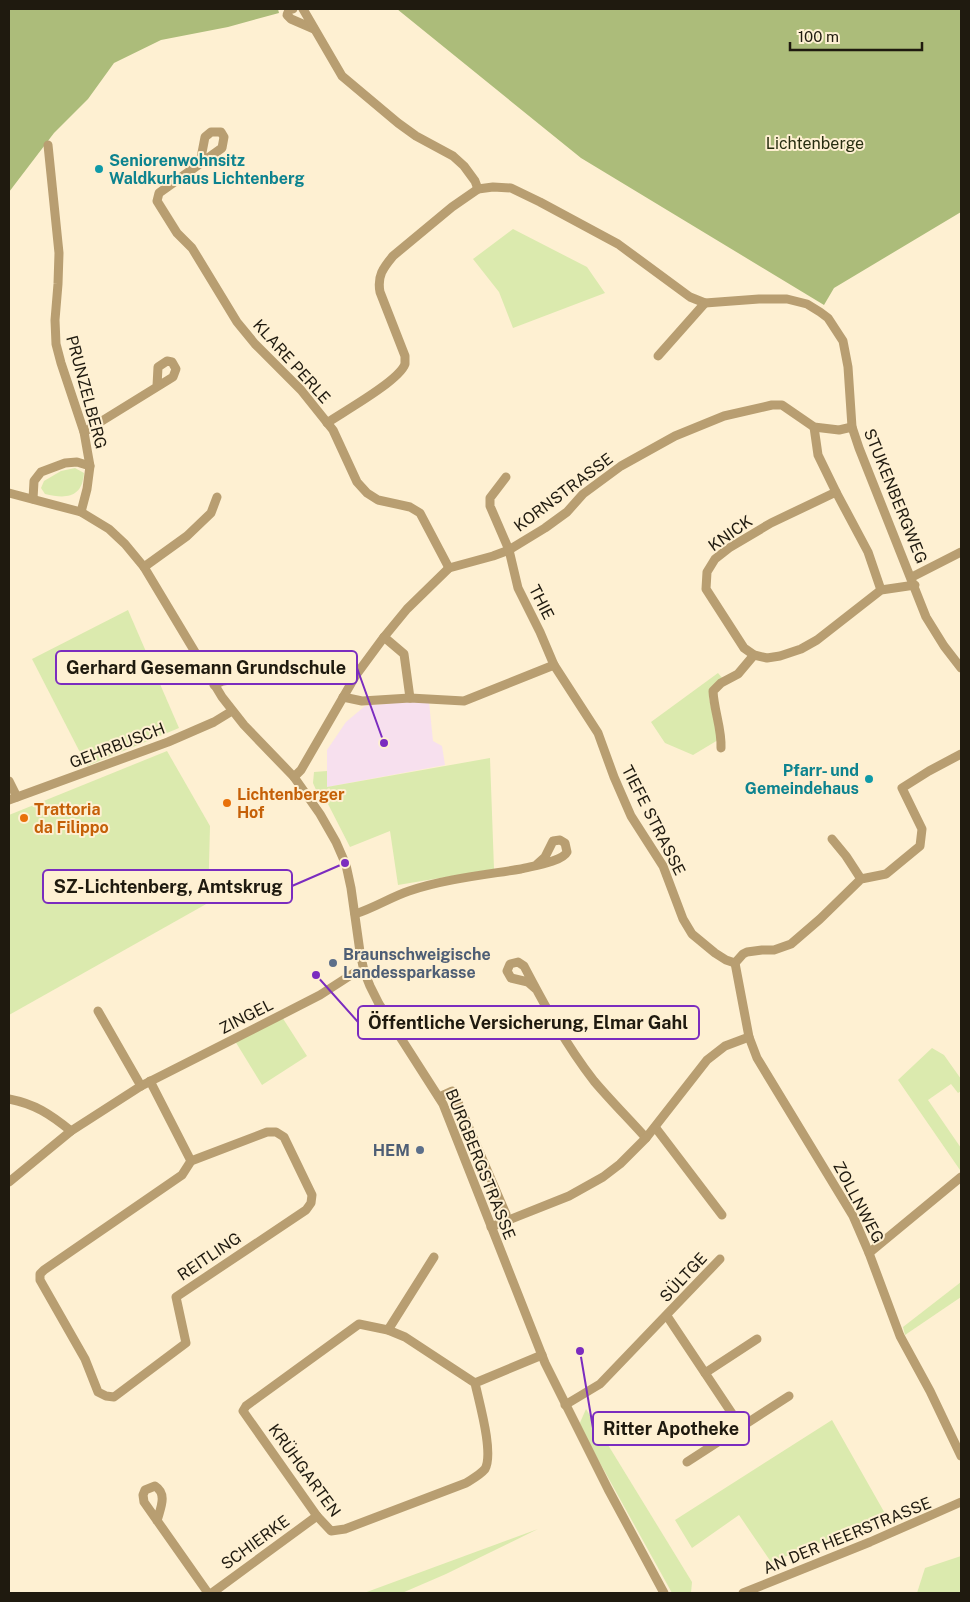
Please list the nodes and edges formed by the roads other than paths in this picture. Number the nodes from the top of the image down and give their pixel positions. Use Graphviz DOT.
graph roads {
  1 [pos="293,9"];
  2 [pos="303,9"];
  3 [pos="314,29"];
  4 [pos="48,145"];
  5 [pos="200,163"];
  6 [pos="478,189"];
  7 [pos="704,303"];
  8 [pos="658,356"];
  9 [pos="158,386"];
  10 [pos="327,423"];
  11 [pos="814,427"];
  12 [pos="852,427"];
  13 [pos="84,432"];
  14 [pos="90,466"];
  15 [pos="506,477"];
  16 [pos="836,492"];
  17 [pos="9,493"];
  18 [pos="218,497"];
  19 [pos="33,499"];
  20 [pos="80,512"];
  21 [pos="509,550"];
  22 [pos="961,552"];
  23 [pos="144,567"];
  24 [pos="449,568"];
  25 [pos="913,581"];
  26 [pos="881,590"];
  27 [pos="384,637"];
  28 [pos="754,655"];
  29 [pos="554,665"];
  30 [pos="961,668"];
  31 [pos="292,671"];
  32 [pos="214,685"];
  33 [pos="343,697"];
  34 [pos="410,698"];
  35 [pos="232,710"];
  36 [pos="721,748"];
  37 [pos="961,754"];
  38 [pos="294,777"];
  39 [pos="9,781"];
  40 [pos="13,799"];
  41 [pos="832,840"];
  42 [pos="536,866"];
  43 [pos="861,879"];
  44 [pos="355,914"];
  45 [pos="735,962"];
  46 [pos="364,970"];
  47 [pos="536,989"];
  48 [pos="98,1011"];
  49 [pos="749,1037"];
  50 [pos="150,1081"];
  51 [pos="141,1086"];
  52 [pos="439,1097"];
  53 [pos="9,1099"];
  54 [pos="655,1127"];
  55 [pos="71,1131"];
  56 [pos="646,1138"];
  57 [pos="191,1161"];
  58 [pos="961,1177"];
  59 [pos="9,1182"];
  60 [pos="722,1215"];
  61 [pos="506,1222"];
  62 [pos="491,1227"];
  63 [pos="869,1253"];
  64 [pos="434,1257"];
  65 [pos="720,1259"];
  66 [pos="667,1316"];
  67 [pos="388,1330"];
  68 [pos="757,1339"];
  69 [pos="542,1355"];
  70 [pos="705,1373"];
  71 [pos="475,1383"];
  72 [pos="789,1396"];
  73 [pos="565,1405"];
  74 [pos="741,1427"];
  75 [pos="961,1456"];
  76 [pos="687,1462"];
  77 [pos="961,1502"];
  78 [pos="317,1516"];
  79 [pos="157,1521"];
  80 [pos="662,1590"];
  81 [pos="208,1593"];
  82 [pos="212,1593"];
  83 [pos="673,1593"];
  84 [pos="742,1593"];
  1 -- 3 [label="street"];
  2 -- 3 [label="street"];
  3 -- 6 [label="street"];
  4 -- 13 [label="street, PRUNZELBERG"];
  5 -- 10 [label="street, KLARE PERLE"];
  6 -- 7 [label="street"];
  6 -- 10 [label="street"];
  7 -- 8 [label="street"];
  7 -- 12 [label="street, STUKENBERGWEG"];
  9 -- 13 [label="street"];
  10 -- 24 [label="street, KLARE PERLE"];
  11 -- 12 [label="street, KORNSTRASSE"];
  11 -- 16 [label="street"];
  11 -- 21 [label="street, KORNSTRASSE"];
  12 -- 25 [label="street, STUKENBERGWEG"];
  13 -- 14 [label="street, PRUNZELBERG"];
  14 -- 19 [label="street, PRUNZELBERG"];
  14 -- 20 [label="street, PRUNZELBERG"];
  15 -- 21 [label="street, THIE"];
  16 -- 26 [label="street"];
  16 -- 28 [label="street, KNICK"];
  17 -- 19 [label="street, BURGBERGSTRASSE"];
  18 -- 23 [label="street"];
  19 -- 20 [label="street, BURGBERGSTRASSE"];
  20 -- 23 [label="street, BURGBERGSTRASSE"];
  21 -- 24 [label="street, KORNSTRASSE"];
  21 -- 29 [label="street, THIE"];
  22 -- 25 [label="street"];
  23 -- 32 [label="street, BURGBERGSTRASSE"];
  24 -- 27 [label="street, KORNSTRASSE"];
  25 -- 26 [label="street"];
  25 -- 30 [label="street, STUKENBERGWEG"];
  26 -- 28 [label="street"];
  27 -- 33 [label="street, KORNSTRASSE"];
  27 -- 34 [label="street"];
  28 -- 36 [label="street"];
  29 -- 34 [label="street"];
  29 -- 45 [label="street, TIEFE STRASSE"];
  31 -- 32 [label="street"];
  32 -- 35 [label="street, BURGBERGSTRASSE"];
  33 -- 34 [label="street"];
  33 -- 38 [label="street, KORNSTRASSE"];
  35 -- 38 [label="street, BURGBERGSTRASSE"];
  35 -- 40 [label="street, GEHRBUSCH"];
  37 -- 43 [label="street"];
  38 -- 44 [label="street, BURGBERGSTRASSE"];
  39 -- 40 [label="street"];
  41 -- 43 [label="street"];
  42 -- 44 [label="street"];
  43 -- 45 [label="street"];
  44 -- 46 [label="street, BURGBERGSTRASSE"];
  45 -- 49 [label="street, ZOLLNWEG"];
  46 -- 50 [label="street, ZINGEL"];
  46 -- 52 [label="street, BURGBERGSTRASSE"];
  47 -- 56 [label="street"];
  48 -- 51 [label="street"];
  49 -- 54 [label="street"];
  49 -- 63 [label="street, ZOLLNWEG"];
  50 -- 51 [label="street, ZINGEL"];
  50 -- 57 [label="street"];
  51 -- 55 [label="street, ZINGEL"];
  52 -- 61 [label="street"];
  52 -- 62 [label="street, BURGBERGSTRASSE"];
  53 -- 55 [label="street"];
  54 -- 56 [label="street"];
  54 -- 60 [label="street"];
  55 -- 59 [label="street, ZINGEL"];
  56 -- 61 [label="street"];
  57 -- 57 [label="street, REITLING"];
  58 -- 63 [label="street"];
  61 -- 62 [label="street"];
  62 -- 69 [label="street, BURGBERGSTRASSE"];
  63 -- 75 [label="street, ZOLLNWEG"];
  64 -- 67 [label="street"];
  65 -- 66 [label="street, SÜLTGE"];
  66 -- 70 [label="street, SÜLTGE"];
  66 -- 73 [label="street, SÜLTGE"];
  67 -- 71 [label="street, KRÜHGARTEN"];
  67 -- 78 [label="street, KRÜHGARTEN"];
  68 -- 70 [label="street"];
  69 -- 71 [label="street"];
  69 -- 73 [label="street, BURGBERGSTRASSE"];
  70 -- 74 [label="street, SÜLTGE"];
  71 -- 78 [label="street, KRÜHGARTEN"];
  72 -- 74 [label="street"];
  73 -- 80 [label="street, BURGBERGSTRASSE"];
  74 -- 76 [label="street"];
  77 -- 84 [label="street, AN DER HEERSTRASSE"];
  78 -- 82 [label="street, SCHIERKE"];
  79 -- 81 [label="street"];
  80 -- 83 [label="street"];
}
